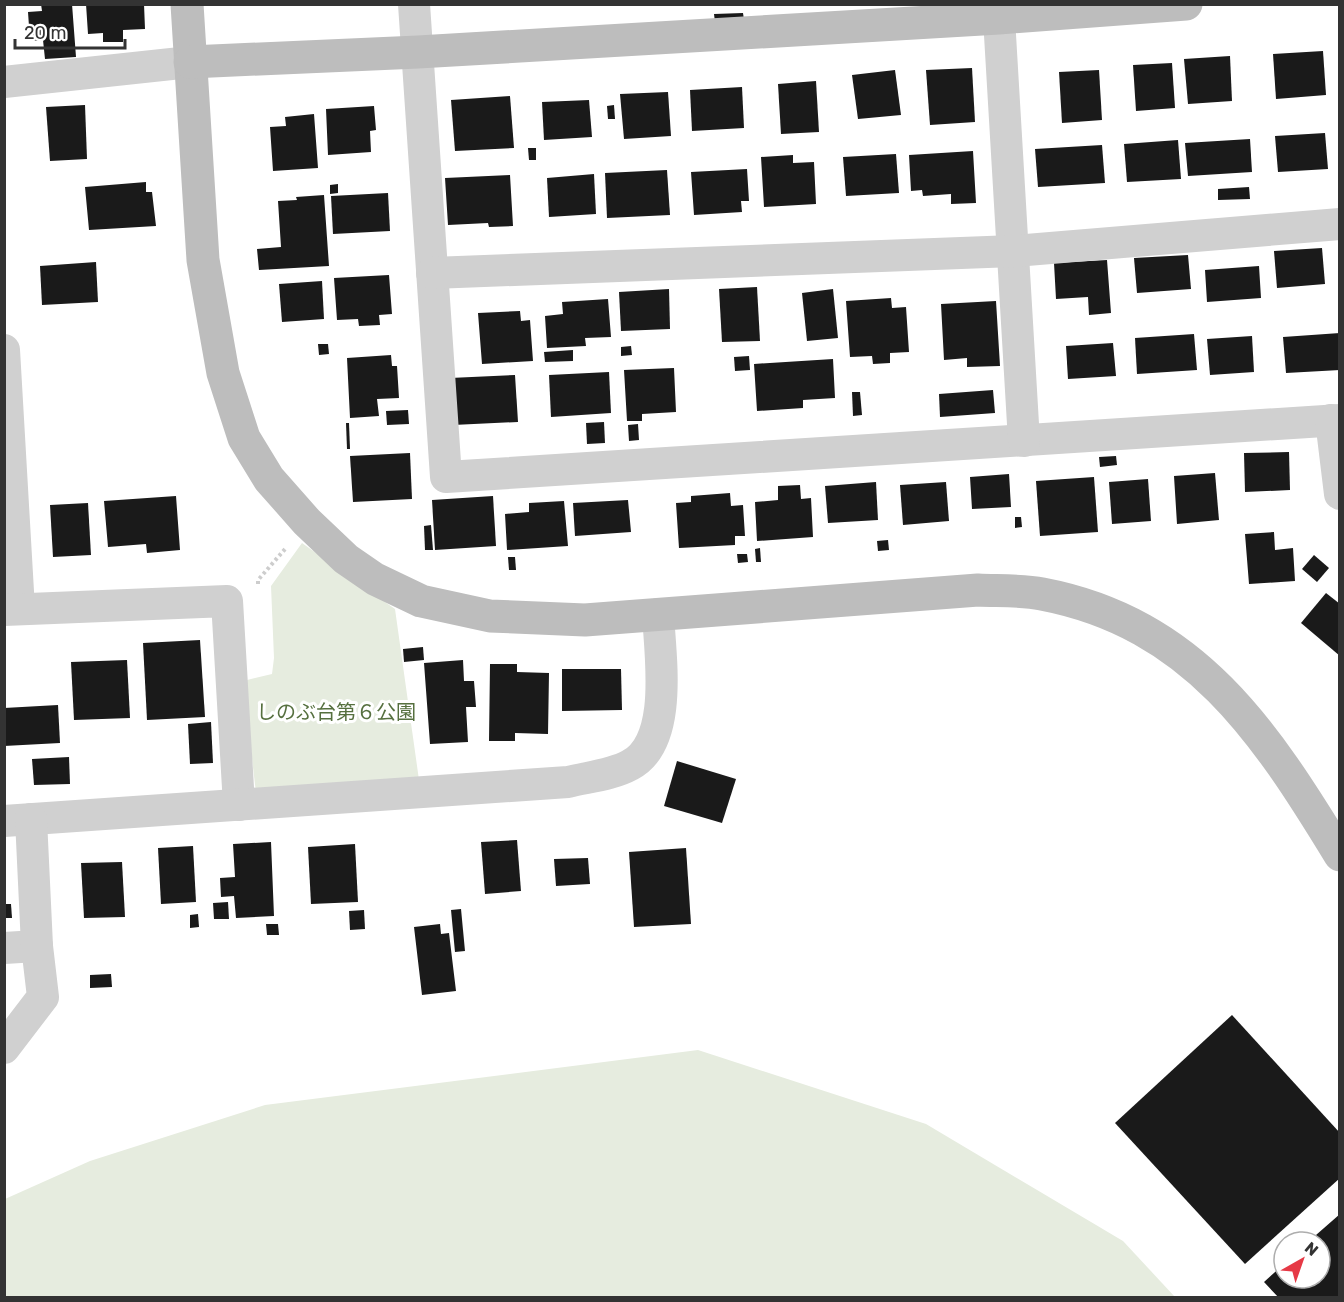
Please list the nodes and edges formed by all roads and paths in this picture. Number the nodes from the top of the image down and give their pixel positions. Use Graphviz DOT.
graph roads {
  1 [pos="187,4"];
  2 [pos="414,4"];
  3 [pos="1186,4"];
  4 [pos="1169,5"];
  5 [pos="999,18"];
  6 [pos="418,52"];
  7 [pos="190,62"];
  8 [pos="4,82"];
  9 [pos="1340,224"];
  10 [pos="1014,252"];
  11 [pos="432,273"];
  12 [pos="4,350"];
  13 [pos="6,398"];
  14 [pos="1335,420"];
  15 [pos="1024,441"];
  16 [pos="1340,494"];
  17 [pos="307,522"];
  18 [pos="258,592"];
  19 [pos="12,609"];
  20 [pos="658,614"];
  21 [pos="239,805"];
  22 [pos="18,820"];
  23 [pos="1340,855"];
  24 [pos="38,946"];
  25 [pos="4,948"];
  26 [pos="4,1048"];
  1 -- 7 [label="street"];
  2 -- 6 [label="street"];
  3 -- 4 [label="street"];
  4 -- 5 [label="street"];
  5 -- 6 [label="street"];
  5 -- 10 [label="street"];
  6 -- 7 [label="street"];
  6 -- 11 [label="street"];
  7 -- 8 [label="street"];
  7 -- 17 [label="street"];
  9 -- 10 [label="street"];
  10 -- 11 [label="street"];
  10 -- 15 [label="street"];
  11 -- 15 [label="street"];
  12 -- 13 [label="street"];
  13 -- 19 [label="street"];
  14 -- 15 [label="street"];
  14 -- 16 [label="street"];
  17 -- 18 [label="path"];
  17 -- 20 [label="street"];
  19 -- 21 [label="street"];
  20 -- 21 [label="street"];
  20 -- 23 [label="street"];
  21 -- 22 [label="street"];
  22 -- 24 [label="street"];
  24 -- 25 [label="street"];
  24 -- 26 [label="street"];
}
